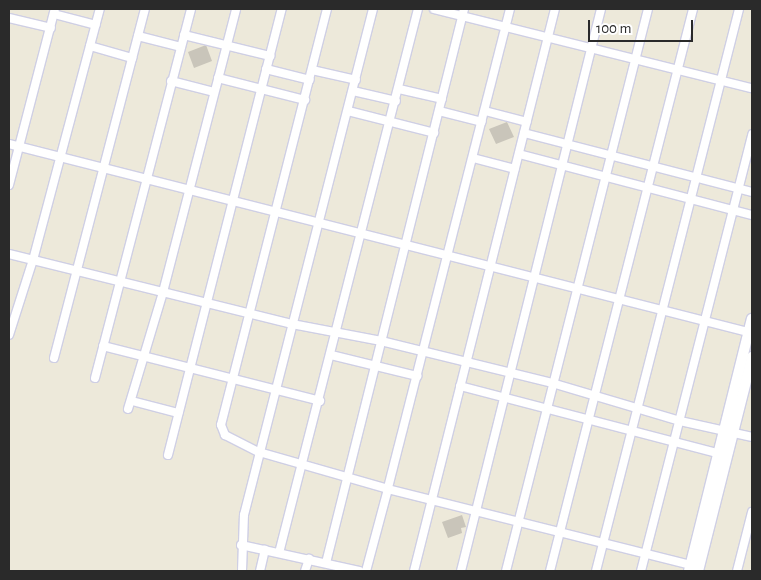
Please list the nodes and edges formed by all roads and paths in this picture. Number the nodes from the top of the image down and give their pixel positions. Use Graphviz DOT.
graph roads {
  1 [pos="100,9"];
  2 [pos="146,9"];
  3 [pos="191,9"];
  4 [pos="236,9"];
  5 [pos="282,9"];
  6 [pos="327,9"];
  7 [pos="373,9"];
  8 [pos="418,9"];
  9 [pos="434,9"];
  10 [pos="510,9"];
  11 [pos="556,9"];
  12 [pos="601,9"];
  13 [pos="648,9"];
  14 [pos="693,9"];
  15 [pos="739,9"];
  16 [pos="54,11"];
  17 [pos="463,12"];
  18 [pos="9,18"];
  19 [pos="96,25"];
  20 [pos="506,27"];
  21 [pos="50,28"];
  22 [pos="184,35"];
  23 [pos="138,36"];
  24 [pos="548,38"];
  25 [pos="226,45"];
  26 [pos="90,46"];
  27 [pos="181,47"];
  28 [pos="591,49"];
  29 [pos="270,56"];
  30 [pos="132,58"];
  31 [pos="635,59"];
  32 [pos="266,69"];
  33 [pos="312,70"];
  34 [pos="678,70"];
  35 [pos="218,78"];
  36 [pos="310,80"];
  37 [pos="356,80"];
  38 [pos="721,80"];
  39 [pos="171,81"];
  40 [pos="752,88"];
  41 [pos="261,89"];
  42 [pos="399,89"];
  43 [pos="353,91"];
  44 [pos="214,92"];
  45 [pos="442,99"];
  46 [pos="305,100"];
  47 [pos="396,101"];
  48 [pos="348,111"];
  49 [pos="485,111"];
  50 [pos="439,112"];
  51 [pos="391,122"];
  52 [pos="482,122"];
  53 [pos="527,122"];
  54 [pos="434,132"];
  55 [pos="524,133"];
  56 [pos="752,134"];
  57 [pos="9,144"];
  58 [pos="567,144"];
  59 [pos="18,146"];
  60 [pos="519,154"];
  61 [pos="610,155"];
  62 [pos="60,158"];
  63 [pos="473,158"];
  64 [pos="562,165"];
  65 [pos="653,166"];
  66 [pos="515,168"];
  67 [pos="103,170"];
  68 [pos="605,176"];
  69 [pos="696,177"];
  70 [pos="145,180"];
  71 [pos="9,185"];
  72 [pos="648,187"];
  73 [pos="738,188"];
  74 [pos="190,191"];
  75 [pos="752,192"];
  76 [pos="690,199"];
  77 [pos="232,202"];
  78 [pos="732,210"];
  79 [pos="274,213"];
  80 [pos="752,215"];
  81 [pos="318,224"];
  82 [pos="360,235"];
  83 [pos="406,247"];
  84 [pos="9,254"];
  85 [pos="447,256"];
  86 [pos="33,260"];
  87 [pos="490,267"];
  88 [pos="78,271"];
  89 [pos="533,278"];
  90 [pos="119,281"];
  91 [pos="576,290"];
  92 [pos="163,292"];
  93 [pos="619,300"];
  94 [pos="205,303"];
  95 [pos="662,311"];
  96 [pos="248,313"];
  97 [pos="752,319"];
  98 [pos="705,322"];
  99 [pos="292,324"];
  100 [pos="336,333"];
  101 [pos="751,333"];
  102 [pos="9,335"];
  103 [pos="381,341"];
  104 [pos="103,346"];
  105 [pos="422,353"];
  106 [pos="331,355"];
  107 [pos="752,357"];
  108 [pos="54,358"];
  109 [pos="145,358"];
  110 [pos="466,362"];
  111 [pos="375,363"];
  112 [pos="190,370"];
  113 [pos="510,372"];
  114 [pos="417,376"];
  115 [pos="95,378"];
  116 [pos="232,379"];
  117 [pos="552,383"];
  118 [pos="460,386"];
  119 [pos="276,390"];
  120 [pos="593,395"];
  121 [pos="503,397"];
  122 [pos="132,401"];
  123 [pos="320,401"];
  124 [pos="546,407"];
  125 [pos="637,408"];
  126 [pos="128,409"];
  127 [pos="178,413"];
  128 [pos="588,418"];
  129 [pos="680,421"];
  130 [pos="632,429"];
  131 [pos="729,431"];
  132 [pos="752,437"];
  133 [pos="674,442"];
  134 [pos="259,452"];
  135 [pos="718,453"];
  136 [pos="168,455"];
  137 [pos="303,463"];
  138 [pos="346,476"];
  139 [pos="388,489"];
  140 [pos="432,500"];
  141 [pos="476,511"];
  142 [pos="752,512"];
  143 [pos="520,522"];
  144 [pos="559,532"];
  145 [pos="603,543"];
  146 [pos="241,545"];
  147 [pos="265,550"];
  148 [pos="279,553"];
  149 [pos="646,553"];
  150 [pos="309,559"];
  151 [pos="326,563"];
  152 [pos="694,568"];
  153 [pos="350,570"];
  154 [pos="242,571"];
  155 [pos="260,571"];
  156 [pos="305,571"];
  157 [pos="359,571"];
  158 [pos="366,571"];
  159 [pos="414,571"];
  160 [pos="461,571"];
  161 [pos="506,571"];
  162 [pos="550,571"];
  163 [pos="596,571"];
  164 [pos="641,571"];
  165 [pos="737,571"];
  1 -- 19 [label="street"];
  2 -- 23 [label="street"];
  3 -- 22 [label="street"];
  4 -- 25 [label="street"];
  5 -- 29 [label="street"];
  6 -- 33 [label="street"];
  7 -- 37 [label="street"];
  8 -- 42 [label="street"];
  9 -- 17 [label="street"];
  10 -- 20 [label="street"];
  11 -- 24 [label="street"];
  12 -- 28 [label="street"];
  13 -- 31 [label="street"];
  14 -- 34 [label="street"];
  15 -- 38 [label="street"];
  16 -- 19 [label="street"];
  16 -- 21 [label="street"];
  17 -- 20 [label="street"];
  17 -- 45 [label="street"];
  18 -- 21 [label="street"];
  19 -- 26 [label="street"];
  20 -- 24 [label="street"];
  20 -- 49 [label="street"];
  21 -- 59 [label="street"];
  22 -- 25 [label="street"];
  22 -- 27 [label="street"];
  23 -- 27 [label="street"];
  23 -- 30 [label="street"];
  24 -- 28 [label="street"];
  24 -- 53 [label="street"];
  25 -- 29 [label="street"];
  25 -- 35 [label="street"];
  26 -- 30 [label="street"];
  26 -- 62 [label="street"];
  27 -- 39 [label="street"];
  28 -- 31 [label="street"];
  28 -- 58 [label="street"];
  29 -- 32 [label="street"];
  30 -- 67 [label="street"];
  31 -- 34 [label="street"];
  31 -- 61 [label="street"];
  32 -- 36 [label="street"];
  32 -- 41 [label="street"];
  33 -- 36 [label="street"];
  33 -- 37 [label="street"];
  34 -- 38 [label="street"];
  34 -- 65 [label="street"];
  35 -- 41 [label="street"];
  35 -- 44 [label="street"];
  36 -- 46 [label="street"];
  37 -- 43 [label="street"];
  38 -- 40 [label="street"];
  38 -- 69 [label="street"];
  39 -- 44 [label="street"];
  39 -- 70 [label="street"];
  41 -- 46 [label="street"];
  41 -- 77 [label="street"];
  42 -- 45 [label="street"];
  42 -- 47 [label="street"];
  43 -- 47 [label="street"];
  43 -- 48 [label="street"];
  44 -- 74 [label="street"];
  45 -- 50 [label="street"];
  46 -- 79 [label="street"];
  47 -- 51 [label="street"];
  48 -- 51 [label="street"];
  48 -- 81 [label="street"];
  49 -- 52 [label="street"];
  49 -- 53 [label="street"];
  50 -- 52 [label="street"];
  50 -- 54 [label="street"];
  51 -- 54 [label="street"];
  51 -- 82 [label="street"];
  52 -- 63 [label="street"];
  53 -- 55 [label="street"];
  54 -- 83 [label="street"];
  55 -- 58 [label="street"];
  55 -- 60 [label="street"];
  56 -- 73 [label="street"];
  57 -- 59 [label="street"];
  58 -- 61 [label="street"];
  58 -- 64 [label="street"];
  59 -- 62 [label="street"];
  59 -- 71 [label="street"];
  60 -- 64 [label="street"];
  60 -- 66 [label="street"];
  61 -- 65 [label="street"];
  61 -- 68 [label="street"];
  62 -- 67 [label="street"];
  62 -- 86 [label="street"];
  63 -- 66 [label="street"];
  63 -- 85 [label="street"];
  64 -- 68 [label="street"];
  64 -- 89 [label="street"];
  65 -- 69 [label="street"];
  65 -- 72 [label="street"];
  66 -- 87 [label="street"];
  67 -- 70 [label="street"];
  67 -- 88 [label="street"];
  68 -- 72 [label="street"];
  68 -- 91 [label="street"];
  69 -- 73 [label="street"];
  69 -- 76 [label="street"];
  70 -- 74 [label="street"];
  70 -- 90 [label="street"];
  72 -- 76 [label="street"];
  72 -- 93 [label="street"];
  73 -- 75 [label="street"];
  73 -- 78 [label="street"];
  74 -- 77 [label="street"];
  74 -- 92 [label="street"];
  76 -- 78 [label="street"];
  76 -- 95 [label="street"];
  77 -- 79 [label="street"];
  77 -- 94 [label="street"];
  78 -- 80 [label="street"];
  78 -- 98 [label="street"];
  79 -- 81 [label="street"];
  79 -- 96 [label="street"];
  81 -- 82 [label="street"];
  81 -- 99 [label="street"];
  82 -- 83 [label="street"];
  82 -- 100 [label="street"];
  83 -- 85 [label="street"];
  83 -- 103 [label="street"];
  84 -- 86 [label="street"];
  85 -- 87 [label="street"];
  85 -- 105 [label="street"];
  86 -- 88 [label="street"];
  86 -- 102 [label="street"];
  87 -- 89 [label="street"];
  87 -- 110 [label="street"];
  88 -- 90 [label="street"];
  88 -- 108 [label="street"];
  89 -- 91 [label="street"];
  89 -- 113 [label="street"];
  90 -- 92 [label="street"];
  90 -- 104 [label="street"];
  91 -- 93 [label="street"];
  91 -- 117 [label="street"];
  92 -- 94 [label="street"];
  92 -- 109 [label="street"];
  93 -- 95 [label="street"];
  93 -- 120 [label="street"];
  94 -- 96 [label="street"];
  94 -- 112 [label="street"];
  95 -- 98 [label="street"];
  95 -- 125 [label="street"];
  96 -- 99 [label="street"];
  96 -- 116 [label="street"];
  97 -- 101 [label="street"];
  98 -- 101 [label="street"];
  98 -- 129 [label="street"];
  99 -- 100 [label="street"];
  99 -- 119 [label="street"];
  100 -- 103 [label="street"];
  100 -- 106 [label="street"];
  101 -- 131 [label="street"];
  103 -- 105 [label="street"];
  103 -- 111 [label="street"];
  104 -- 109 [label="street"];
  104 -- 115 [label="street"];
  105 -- 110 [label="street"];
  105 -- 114 [label="street"];
  106 -- 111 [label="street"];
  106 -- 123 [label="street"];
  107 -- 131 [label="street"];
  109 -- 112 [label="street"];
  109 -- 122 [label="street"];
  110 -- 113 [label="street"];
  110 -- 118 [label="street"];
  111 -- 114 [label="street"];
  111 -- 138 [label="street"];
  112 -- 116 [label="street"];
  112 -- 127 [label="street"];
  113 -- 117 [label="street"];
  113 -- 121 [label="street"];
  114 -- 139 [label="street"];
  116 -- 119 [label="street"];
  116 -- 134 [label="street"];
  117 -- 120 [label="street"];
  117 -- 124 [label="street"];
  118 -- 121 [label="street"];
  118 -- 140 [label="street"];
  119 -- 123 [label="street"];
  119 -- 134 [label="street"];
  120 -- 125 [label="street"];
  120 -- 128 [label="street"];
  121 -- 124 [label="street"];
  121 -- 141 [label="street"];
  122 -- 126 [label="street"];
  122 -- 127 [label="street"];
  123 -- 137 [label="street"];
  124 -- 128 [label="street"];
  124 -- 143 [label="street"];
  125 -- 129 [label="street"];
  125 -- 130 [label="street"];
  127 -- 136 [label="street"];
  128 -- 130 [label="street"];
  128 -- 144 [label="street"];
  129 -- 131 [label="street"];
  129 -- 133 [label="street"];
  130 -- 133 [label="street"];
  130 -- 145 [label="street"];
  131 -- 132 [label="street"];
  131 -- 135 [label="street"];
  131 -- 152 [label="street"];
  133 -- 135 [label="street"];
  133 -- 149 [label="street"];
  134 -- 137 [label="street"];
  134 -- 146 [label="street"];
  135 -- 152 [label="street"];
  137 -- 138 [label="street"];
  137 -- 148 [label="street"];
  138 -- 139 [label="street"];
  138 -- 151 [label="street"];
  139 -- 140 [label="street"];
  139 -- 158 [label="street"];
  140 -- 141 [label="street"];
  140 -- 159 [label="street"];
  141 -- 143 [label="street"];
  141 -- 160 [label="street"];
  142 -- 165 [label="street"];
  143 -- 144 [label="street"];
  143 -- 161 [label="street"];
  144 -- 145 [label="street"];
  144 -- 162 [label="street"];
  145 -- 149 [label="street"];
  145 -- 163 [label="street"];
  146 -- 147 [label="street"];
  146 -- 154 [label="street"];
  147 -- 148 [label="street"];
  147 -- 155 [label="street"];
  148 -- 150 [label="street"];
  149 -- 152 [label="street"];
  149 -- 164 [label="street"];
  150 -- 151 [label="street"];
  150 -- 156 [label="street"];
  151 -- 153 [label="street"];
  153 -- 157 [label="street"];
}
